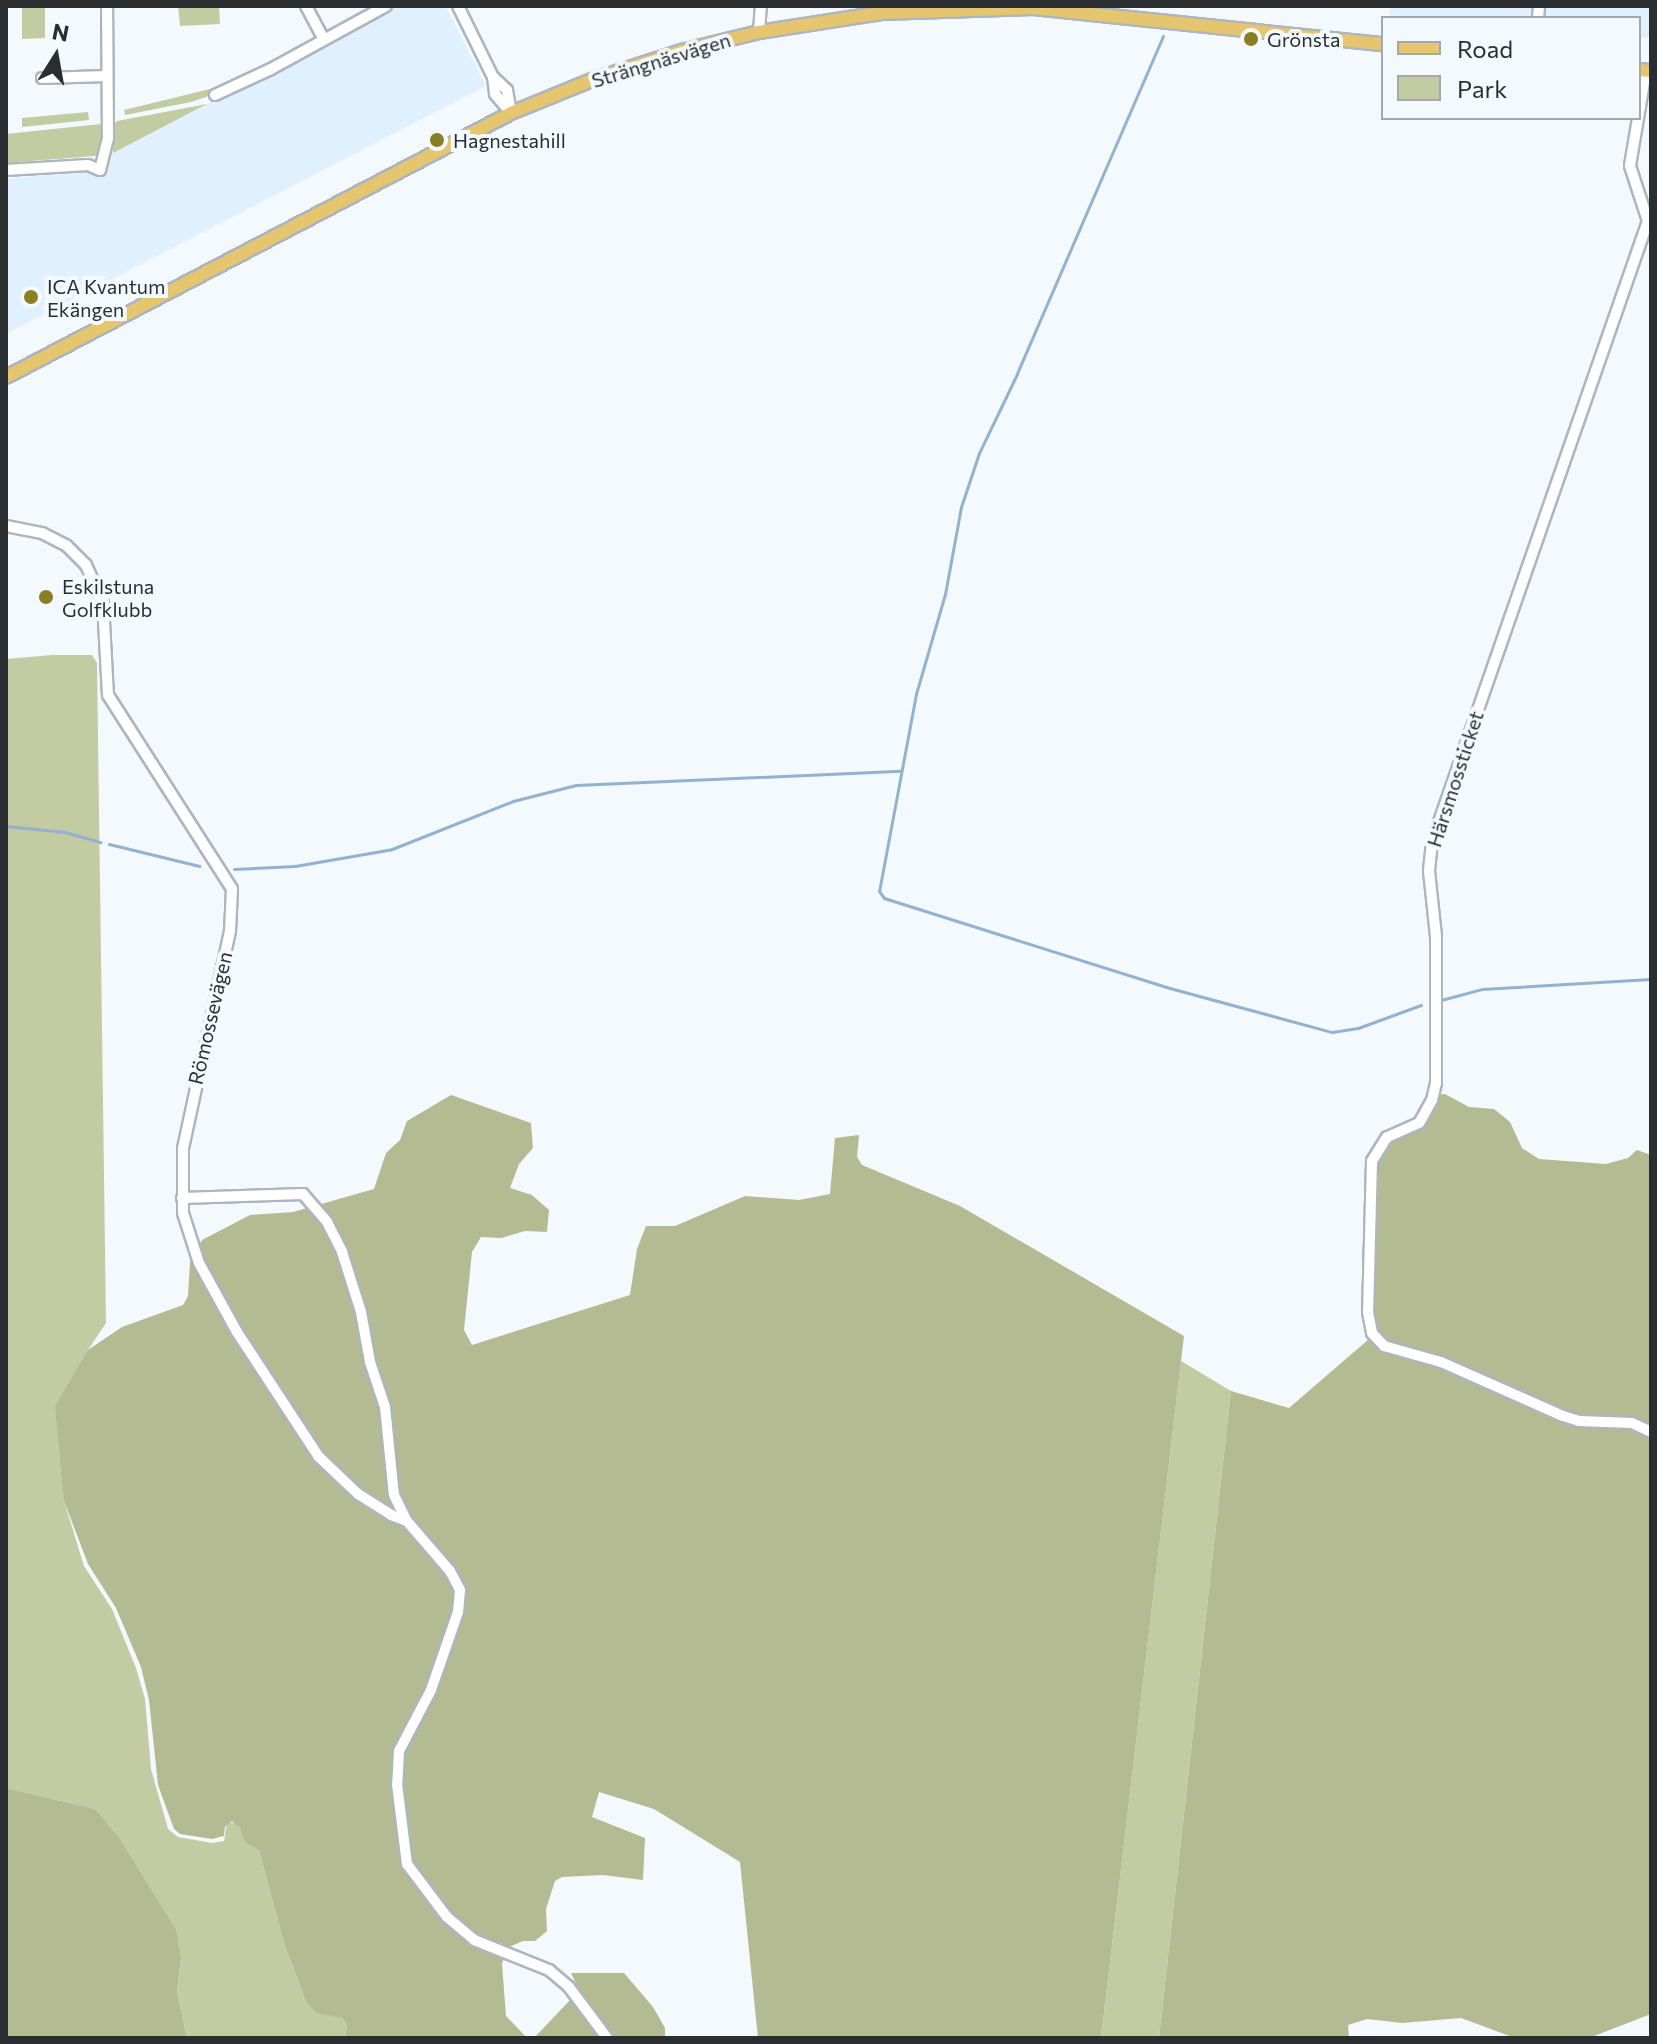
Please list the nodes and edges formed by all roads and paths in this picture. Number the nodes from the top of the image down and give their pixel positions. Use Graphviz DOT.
graph roads {
  1 [pos="107,6"];
  2 [pos="306,6"];
  3 [pos="386,6"];
  4 [pos="458,6"];
  5 [pos="761,6"];
  6 [pos="367,11"];
  7 [pos="759,32"];
  8 [pos="324,40"];
  9 [pos="1381,44"];
  10 [pos="1645,71"];
  11 [pos="107,76"];
  12 [pos="42,78"];
  13 [pos="215,95"];
  14 [pos="1641,96"];
  15 [pos="511,113"];
  16 [pos="1637,120"];
  17 [pos="6,170"];
  18 [pos="6,377"];
  19 [pos="6,526"];
  20 [pos="182,1198"];
  21 [pos="1651,1432"];
  22 [pos="407,1521"];
  23 [pos="607,2038"];
  1 -- 11 [label="street"];
  2 -- 8 [label="street"];
  3 -- 6 [label="street"];
  4 -- 15 [label="street"];
  5 -- 7 [label="street"];
  6 -- 8 [label="street"];
  7 -- 9 [label="main road, Strängnäsvägen"];
  7 -- 15 [label="main road, Strängnäsvägen"];
  8 -- 13 [label="street"];
  10 -- 14 [label="street, Härsmossticket"];
  11 -- 12 [label="street"];
  11 -- 17 [label="street"];
  15 -- 18 [label="main road, Strängnäsvägen"];
  16 -- 21 [label="street, Härsmossticket"];
  19 -- 20 [label="street, Römossevägen"];
  20 -- 22 [label="street, Römossevägen"];
  20 -- 22 [label="street"];
  22 -- 23 [label="street"];
}
